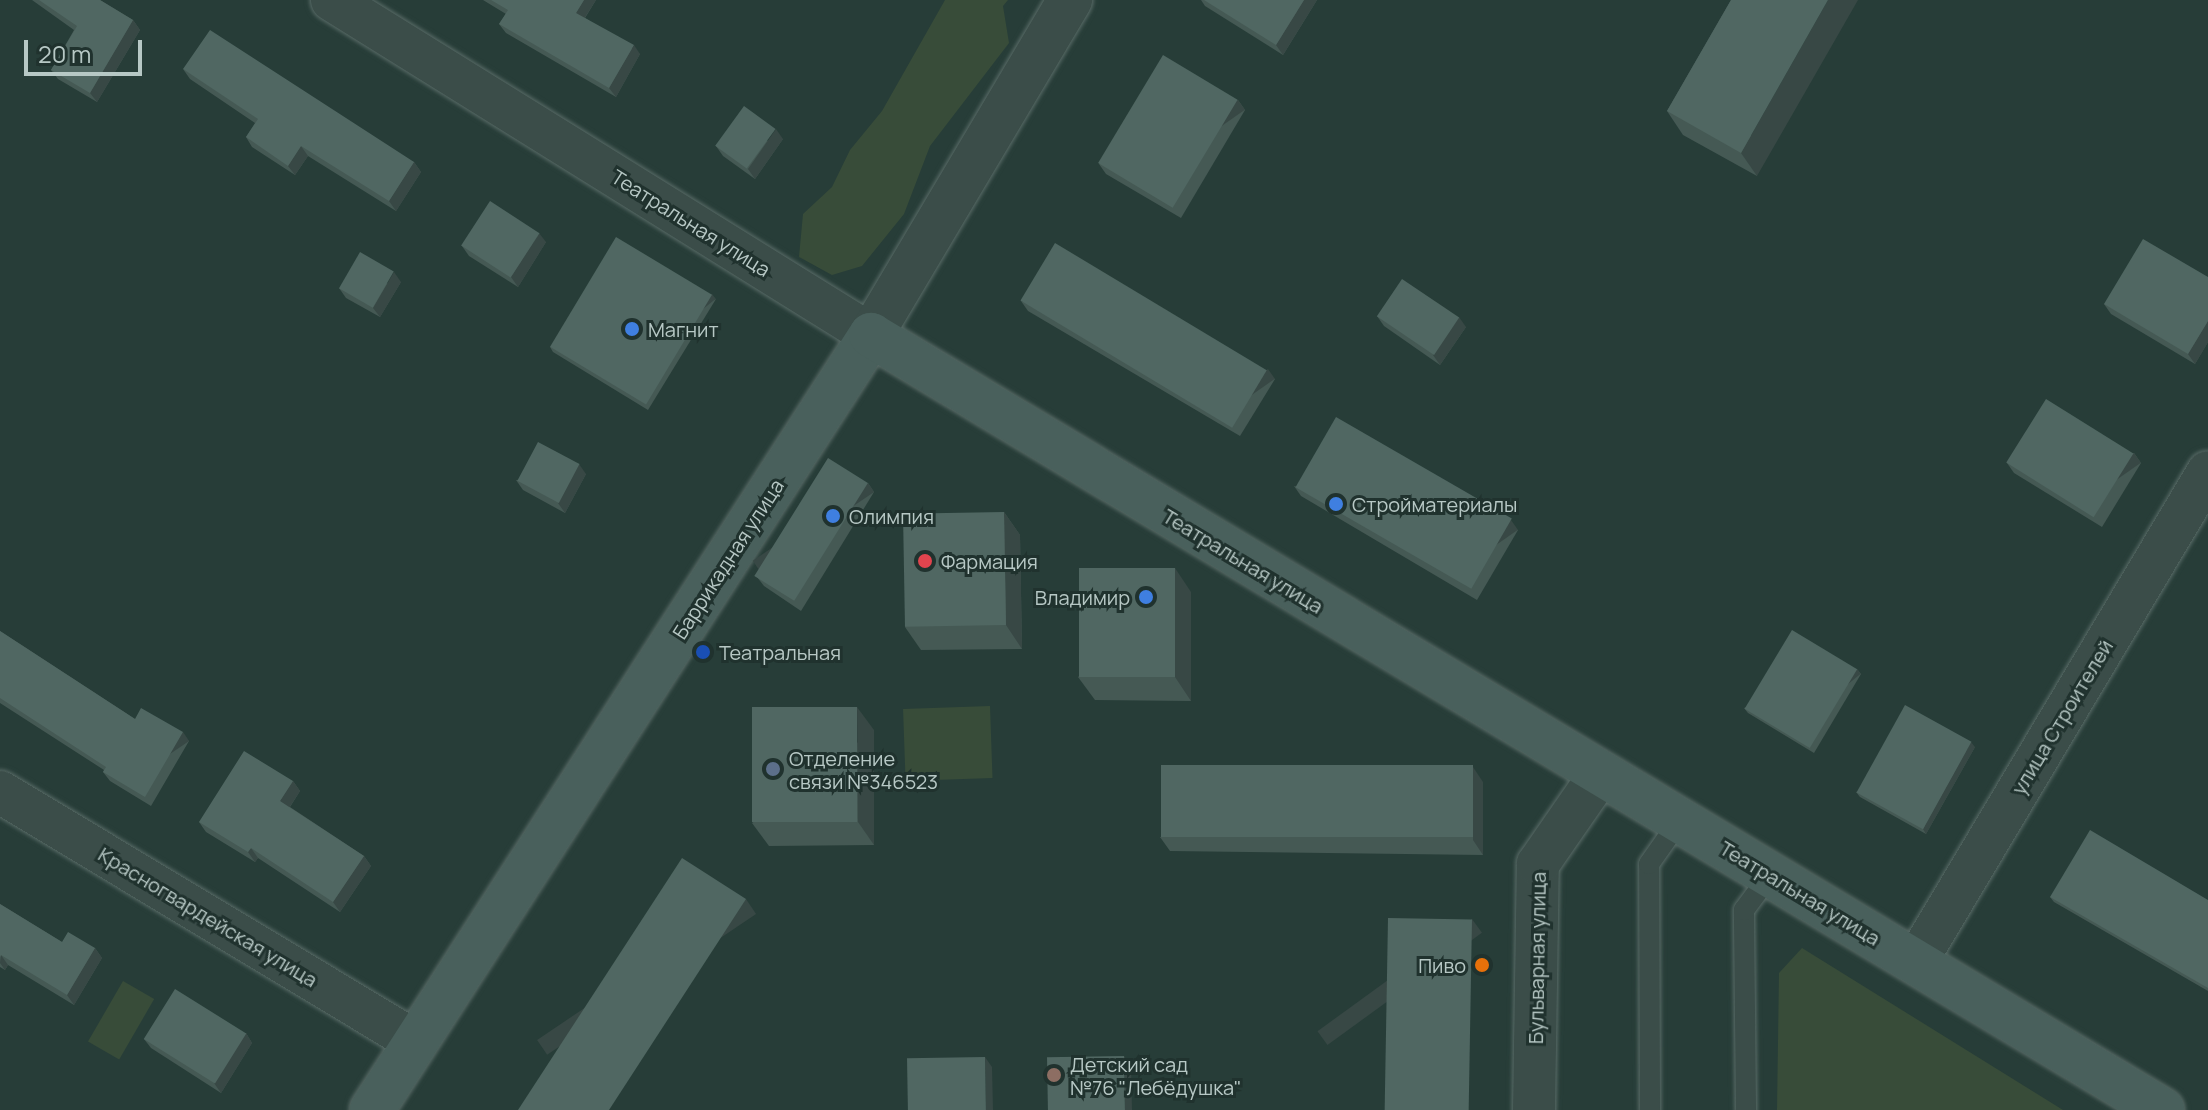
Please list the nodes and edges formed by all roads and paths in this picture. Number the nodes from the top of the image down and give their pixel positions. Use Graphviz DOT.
graph roads {
  1 [pos="332,0"];
  2 [pos="1070,0"];
  3 [pos="871,335"];
  4 [pos="2208,472"];
  5 [pos="1599,776"];
  6 [pos="0,792"];
  7 [pos="1680,820"];
  8 [pos="1770,875"];
  9 [pos="1916,962"];
  10 [pos="415,1041"];
  11 [pos="372,1110"];
  12 [pos="1534,1110"];
  13 [pos="1650,1110"];
  14 [pos="1746,1110"];
  15 [pos="2162,1110"];
  1 -- 3 [label="street, Театральная улица"];
  2 -- 3 [label="street, Баррикадная улица"];
  3 -- 5 [label="main road, Театральная улица"];
  3 -- 10 [label="main road, Баррикадная улица"];
  4 -- 9 [label="street, улица Строителей"];
  5 -- 7 [label="main road, Театральная улица"];
  5 -- 12 [label="street, Бульварная улица"];
  6 -- 10 [label="street, Красногвардейская улица"];
  7 -- 8 [label="main road, Театральная улица"];
  7 -- 13 [label="lane"];
  8 -- 9 [label="main road, Театральная улица"];
  8 -- 14 [label="lane"];
  9 -- 15 [label="main road, Театральная улица"];
  10 -- 11 [label="main road, Баррикадная улица"];
}
